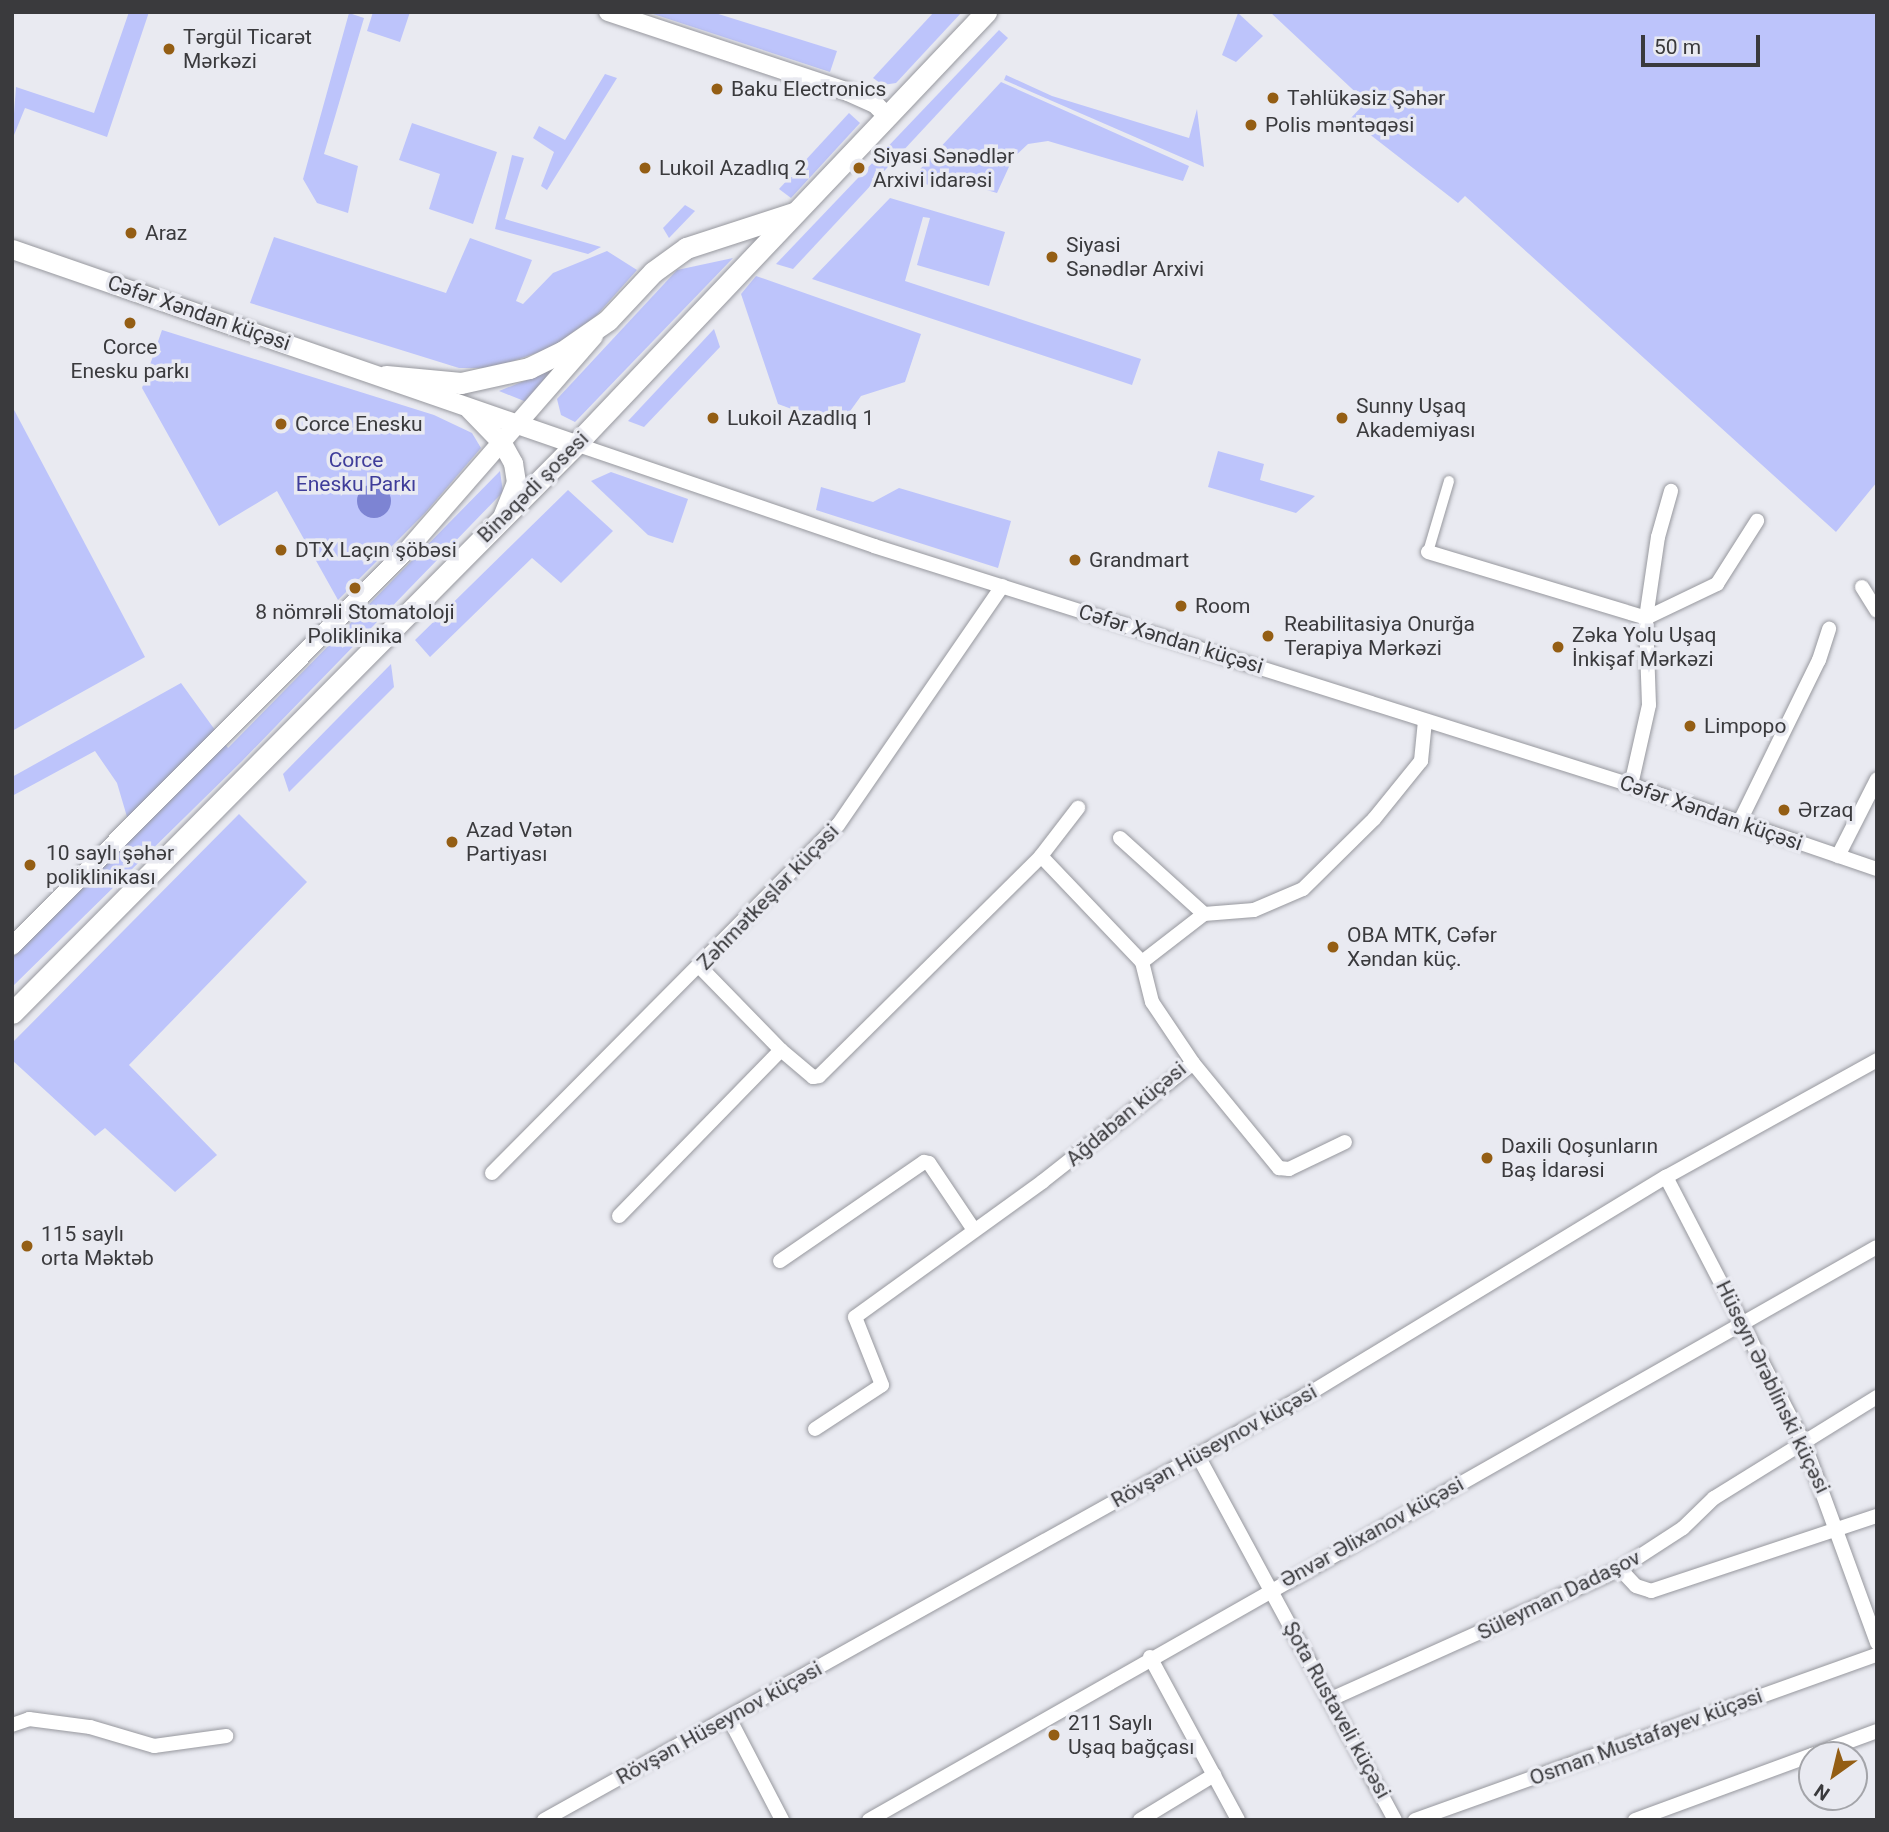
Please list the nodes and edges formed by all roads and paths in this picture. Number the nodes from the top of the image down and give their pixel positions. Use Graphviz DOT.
graph roads {
  1 [pos="608,12"];
  2 [pos="986,12"];
  3 [pos="887,116"];
  4 [pos="796,213"];
  5 [pos="12,249"];
  6 [pos="608,320"];
  7 [pos="386,376"];
  8 [pos="544,393"];
  9 [pos="463,403"];
  10 [pos="518,424"];
  11 [pos="550,435"];
  12 [pos="502,443"];
  13 [pos="575,444"];
  14 [pos="1449,481"];
  15 [pos="1671,491"];
  16 [pos="501,520"];
  17 [pos="1757,521"];
  18 [pos="1428,552"];
  19 [pos="1002,586"];
  20 [pos="1862,587"];
  21 [pos="1877,611"];
  22 [pos="1646,618"];
  23 [pos="1829,629"];
  24 [pos="1425,722"];
  25 [pos="1877,779"];
  26 [pos="1631,785"];
  27 [pos="1871,799"];
  28 [pos="1079,808"];
  29 [pos="1740,821"];
  30 [pos="1120,838"];
  31 [pos="1041,856"];
  32 [pos="1838,856"];
  33 [pos="1877,869"];
  34 [pos="1203,914"];
  35 [pos="12,946"];
  36 [pos="1142,962"];
  37 [pos="700,967"];
  38 [pos="12,1013"];
  39 [pos="781,1050"];
  40 [pos="1877,1060"];
  41 [pos="1193,1063"];
  42 [pos="1345,1142"];
  43 [pos="492,1173"];
  44 [pos="1666,1177"];
  45 [pos="619,1216"];
  46 [pos="974,1230"];
  47 [pos="1877,1247"];
  48 [pos="780,1261"];
  49 [pos="1744,1322"];
  50 [pos="1877,1397"];
  51 [pos="815,1429"];
  52 [pos="1804,1443"];
  53 [pos="1196,1454"];
  54 [pos="1877,1516"];
  55 [pos="1838,1530"];
  56 [pos="1620,1569"];
  57 [pos="1271,1589"];
  58 [pos="1877,1643"];
  59 [pos="1877,1655"];
  60 [pos="1150,1657"];
  61 [pos="1331,1699"];
  62 [pos="729,1718"];
  63 [pos="12,1725"];
  64 [pos="1877,1731"];
  65 [pos="226,1736"];
  66 [pos="1850,1741"];
  67 [pos="1798,1760"];
  68 [pos="1214,1775"];
  69 [pos="544,1820"];
  70 [pos="782,1820"];
  71 [pos="869,1820"];
  72 [pos="1140,1820"];
  73 [pos="1238,1820"];
  74 [pos="1395,1820"];
  75 [pos="1415,1820"];
  76 [pos="1635,1820"];
  1 -- 3 [label="street"];
  2 -- 3 [label="main road, Binəqədi şosesi"];
  3 -- 4 [label="main road, Binəqədi şosesi"];
  4 -- 6 [label="main road"];
  4 -- 13 [label="main road, Binəqədi şosesi"];
  5 -- 7 [label="main road, Cəfər Xəndan küçəsi"];
  6 -- 7 [label="main road"];
  6 -- 8 [label="street"];
  7 -- 9 [label="main road, Cəfər Xəndan küçəsi"];
  8 -- 10 [label="street"];
  8 -- 11 [label="street"];
  9 -- 10 [label="main road, Cəfər Xəndan küçəsi"];
  9 -- 12 [label="main road"];
  10 -- 11 [label="main road, Cəfər Xəndan küçəsi"];
  10 -- 12 [label="street"];
  11 -- 13 [label="main road, Cəfər Xəndan küçəsi"];
  12 -- 16 [label="main road"];
  12 -- 35 [label="street"];
  13 -- 16 [label="main road, Binəqədi şosesi"];
  13 -- 19 [label="street, Cəfər Xəndan küçəsi"];
  14 -- 18 [label="street"];
  15 -- 22 [label="street"];
  16 -- 38 [label="main road, Binəqədi şosesi"];
  17 -- 22 [label="street"];
  18 -- 22 [label="street"];
  19 -- 24 [label="street, Cəfər Xəndan küçəsi"];
  19 -- 37 [label="street, Zəhmətkeşlər küçəsi"];
  20 -- 21 [label="street"];
  22 -- 26 [label="street"];
  23 -- 29 [label="street"];
  24 -- 26 [label="street, Cəfər Xəndan küçəsi"];
  24 -- 34 [label="street"];
  25 -- 27 [label="street"];
  26 -- 29 [label="street, Cəfər Xəndan küçəsi"];
  27 -- 32 [label="street"];
  28 -- 31 [label="street"];
  29 -- 32 [label="street, Cəfər Xəndan küçəsi"];
  30 -- 34 [label="street"];
  31 -- 36 [label="street"];
  31 -- 39 [label="street"];
  32 -- 33 [label="street, Cəfər Xəndan küçəsi"];
  34 -- 36 [label="street"];
  36 -- 41 [label="street, Ağdaban küçəsi"];
  37 -- 39 [label="street"];
  37 -- 43 [label="street, Zəhmətkeşlər küçəsi"];
  39 -- 45 [label="street"];
  40 -- 44 [label="street, Rövşən Hüseynov küçəsi"];
  41 -- 42 [label="street"];
  41 -- 46 [label="street, Ağdaban küçəsi"];
  44 -- 49 [label="street, Hüseyn Ərəblinski küçəsi"];
  44 -- 53 [label="street, Rövşən Hüseynov küçəsi"];
  46 -- 48 [label="street"];
  46 -- 51 [label="street, Ağdaban küçəsi"];
  47 -- 49 [label="street, Ənvər Əlixanov küçəsi"];
  49 -- 52 [label="street, Hüseyn Ərəblinski küçəsi"];
  49 -- 57 [label="street, Ənvər Əlixanov küçəsi"];
  50 -- 52 [label="street, Süleyman Dadaşov"];
  52 -- 55 [label="street, Hüseyn Ərəblinski küçəsi"];
  52 -- 56 [label="street, Süleyman Dadaşov"];
  53 -- 57 [label="street, Şota Rustaveli küçəsi"];
  53 -- 62 [label="street, Rövşən Hüseynov küçəsi"];
  54 -- 55 [label="street"];
  55 -- 56 [label="street"];
  55 -- 58 [label="street, Hüseyn Ərəblinski küçəsi"];
  56 -- 61 [label="street, Süleyman Dadaşov"];
  57 -- 60 [label="street, Ənvər Əlixanov küçəsi"];
  57 -- 61 [label="street, Şota Rustaveli küçəsi"];
  59 -- 75 [label="street, Osman Mustafayev küçəsi"];
  60 -- 68 [label="street"];
  60 -- 71 [label="street, Ənvər Əlixanov küçəsi"];
  61 -- 74 [label="street, Şota Rustaveli küçəsi"];
  62 -- 69 [label="street, Rövşən Hüseynov küçəsi"];
  62 -- 70 [label="street"];
  63 -- 65 [label="street"];
  64 -- 66 [label="street"];
  67 -- 76 [label="street"];
  68 -- 72 [label="street"];
  68 -- 73 [label="street"];
}
